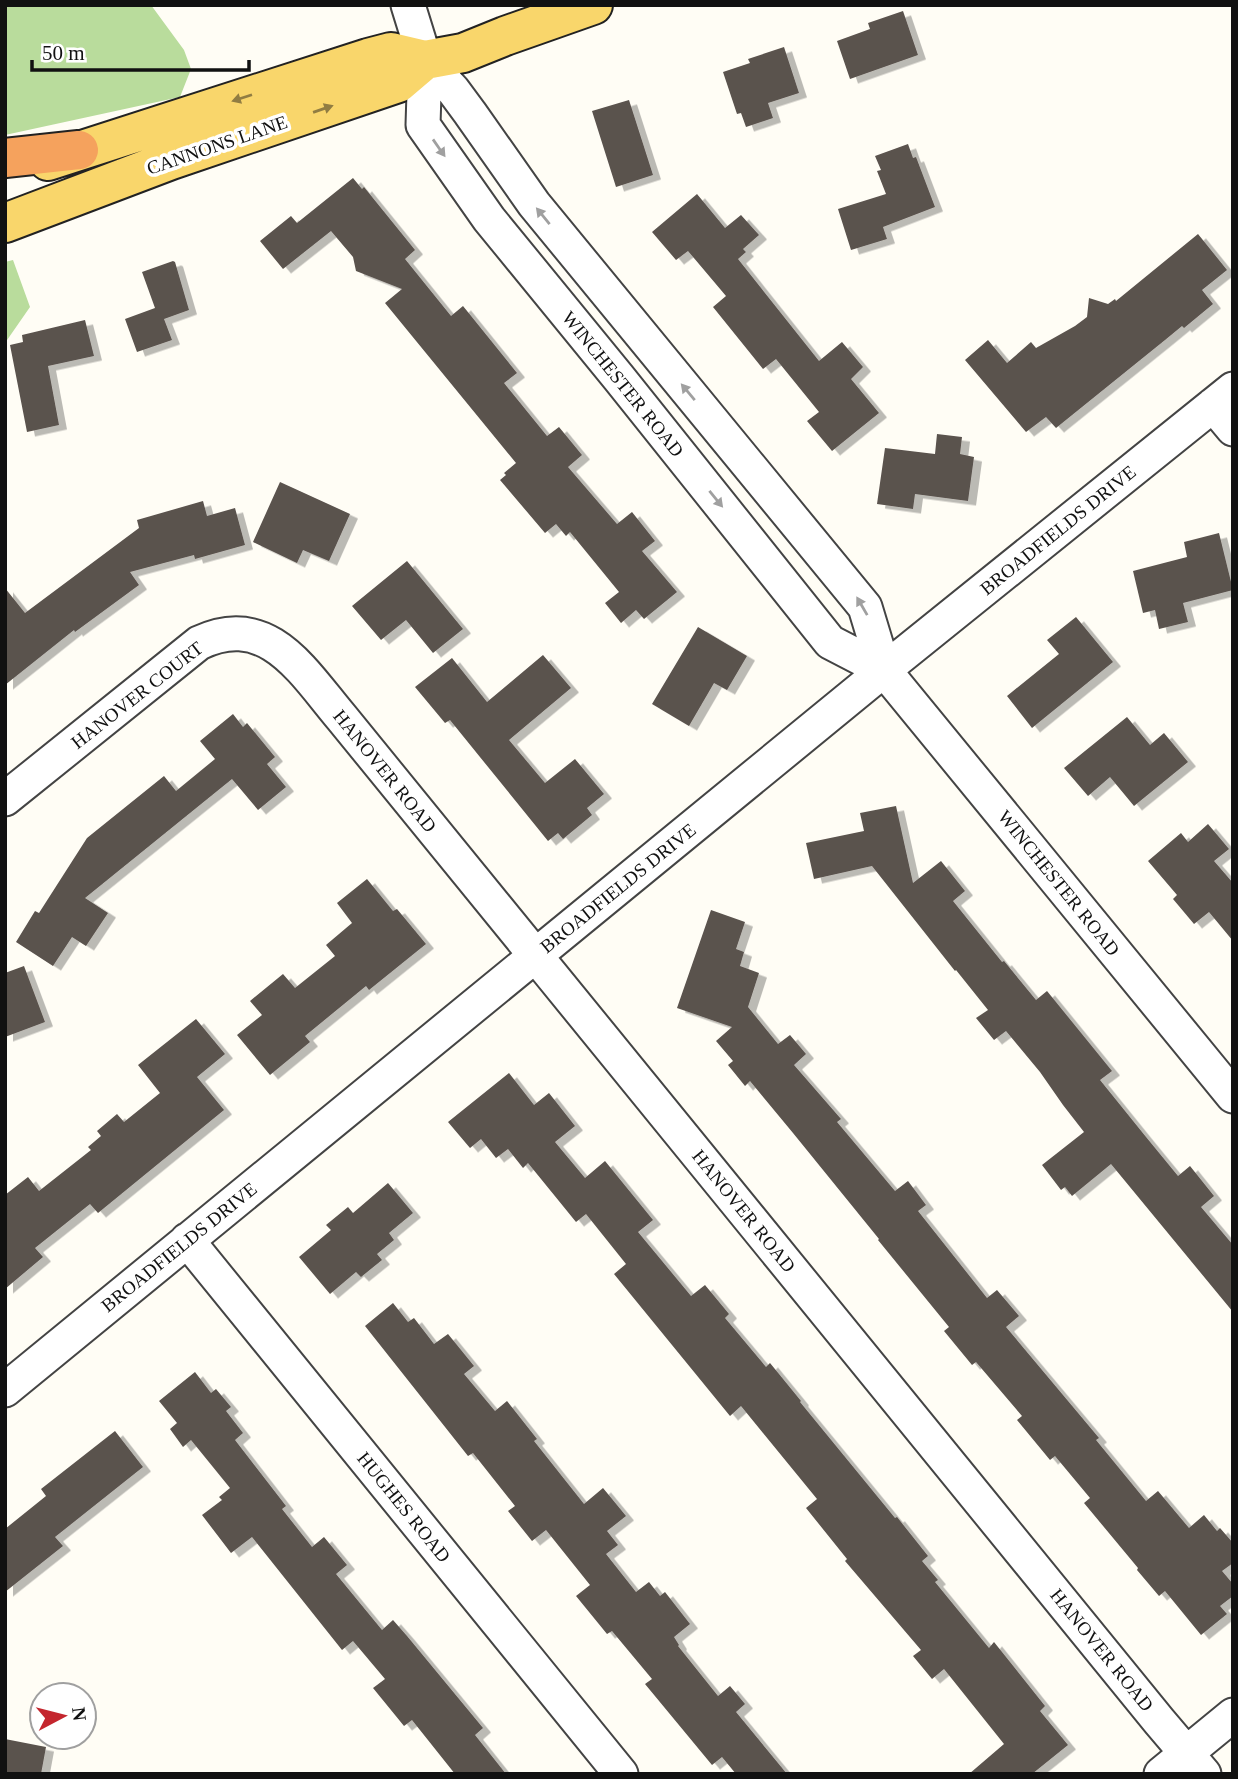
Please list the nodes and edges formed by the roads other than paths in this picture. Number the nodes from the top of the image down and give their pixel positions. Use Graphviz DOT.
graph roads {
  1 [pos="408,5"];
  2 [pos="593,5"];
  3 [pos="425,60"];
  4 [pos="83,149"];
  5 [pos="5,158"];
  6 [pos="5,176"];
  7 [pos="102,186"];
  8 [pos="5,223"];
  9 [pos="585,267"];
  10 [pos="553,297"];
  11 [pos="1226,407"];
  12 [pos="718,428"];
  13 [pos="685,459"];
  14 [pos="281,650"];
  15 [pos="884,670"];
  16 [pos="5,799"];
  17 [pos="536,955"];
  18 [pos="1233,1096"];
  19 [pos="187,1240"];
  20 [pos="5,1390"];
  21 [pos="1233,1715"];
  22 [pos="1195,1763"];
  23 [pos="621,1774"];
  24 [pos="1161,1774"];
  1 -- 3 [label="street, WINCHESTER ROAD"];
  2 -- 3 [label="main road, CANNONS LANE"];
  3 -- 4 [label="main road, CANNONS LANE, one-way"];
  7 -- 3 [label="main road, CANNONS LANE, one-way"];
  9 -- 3 [label="street, WINCHESTER ROAD, one-way"];
  3 -- 10 [label="street, WINCHESTER ROAD, one-way"];
  4 -- 5 [label="highway"];
  4 -- 6 [label="main road, CANNONS LANE"];
  4 -- 7 [label="main road"];
  7 -- 8 [label="main road, CANNONS LANE"];
  9 -- 10 [label="street"];
  12 -- 9 [label="street, WINCHESTER ROAD, one-way"];
  10 -- 13 [label="street, WINCHESTER ROAD"];
  11 -- 15 [label="street, BROADFIELDS DRIVE"];
  12 -- 13 [label="street"];
  15 -- 12 [label="street, WINCHESTER ROAD, one-way"];
  13 -- 15 [label="street, WINCHESTER ROAD, one-way"];
  14 -- 16 [label="street, HANOVER COURT"];
  14 -- 17 [label="street, HANOVER ROAD"];
  15 -- 17 [label="street, BROADFIELDS DRIVE"];
  15 -- 18 [label="street, WINCHESTER ROAD"];
  17 -- 19 [label="street, BROADFIELDS DRIVE"];
  17 -- 22 [label="street, HANOVER ROAD"];
  19 -- 20 [label="street, BROADFIELDS DRIVE"];
  19 -- 23 [label="street, HUGHES ROAD"];
  21 -- 22 [label="street"];
  22 -- 24 [label="street"];
}
